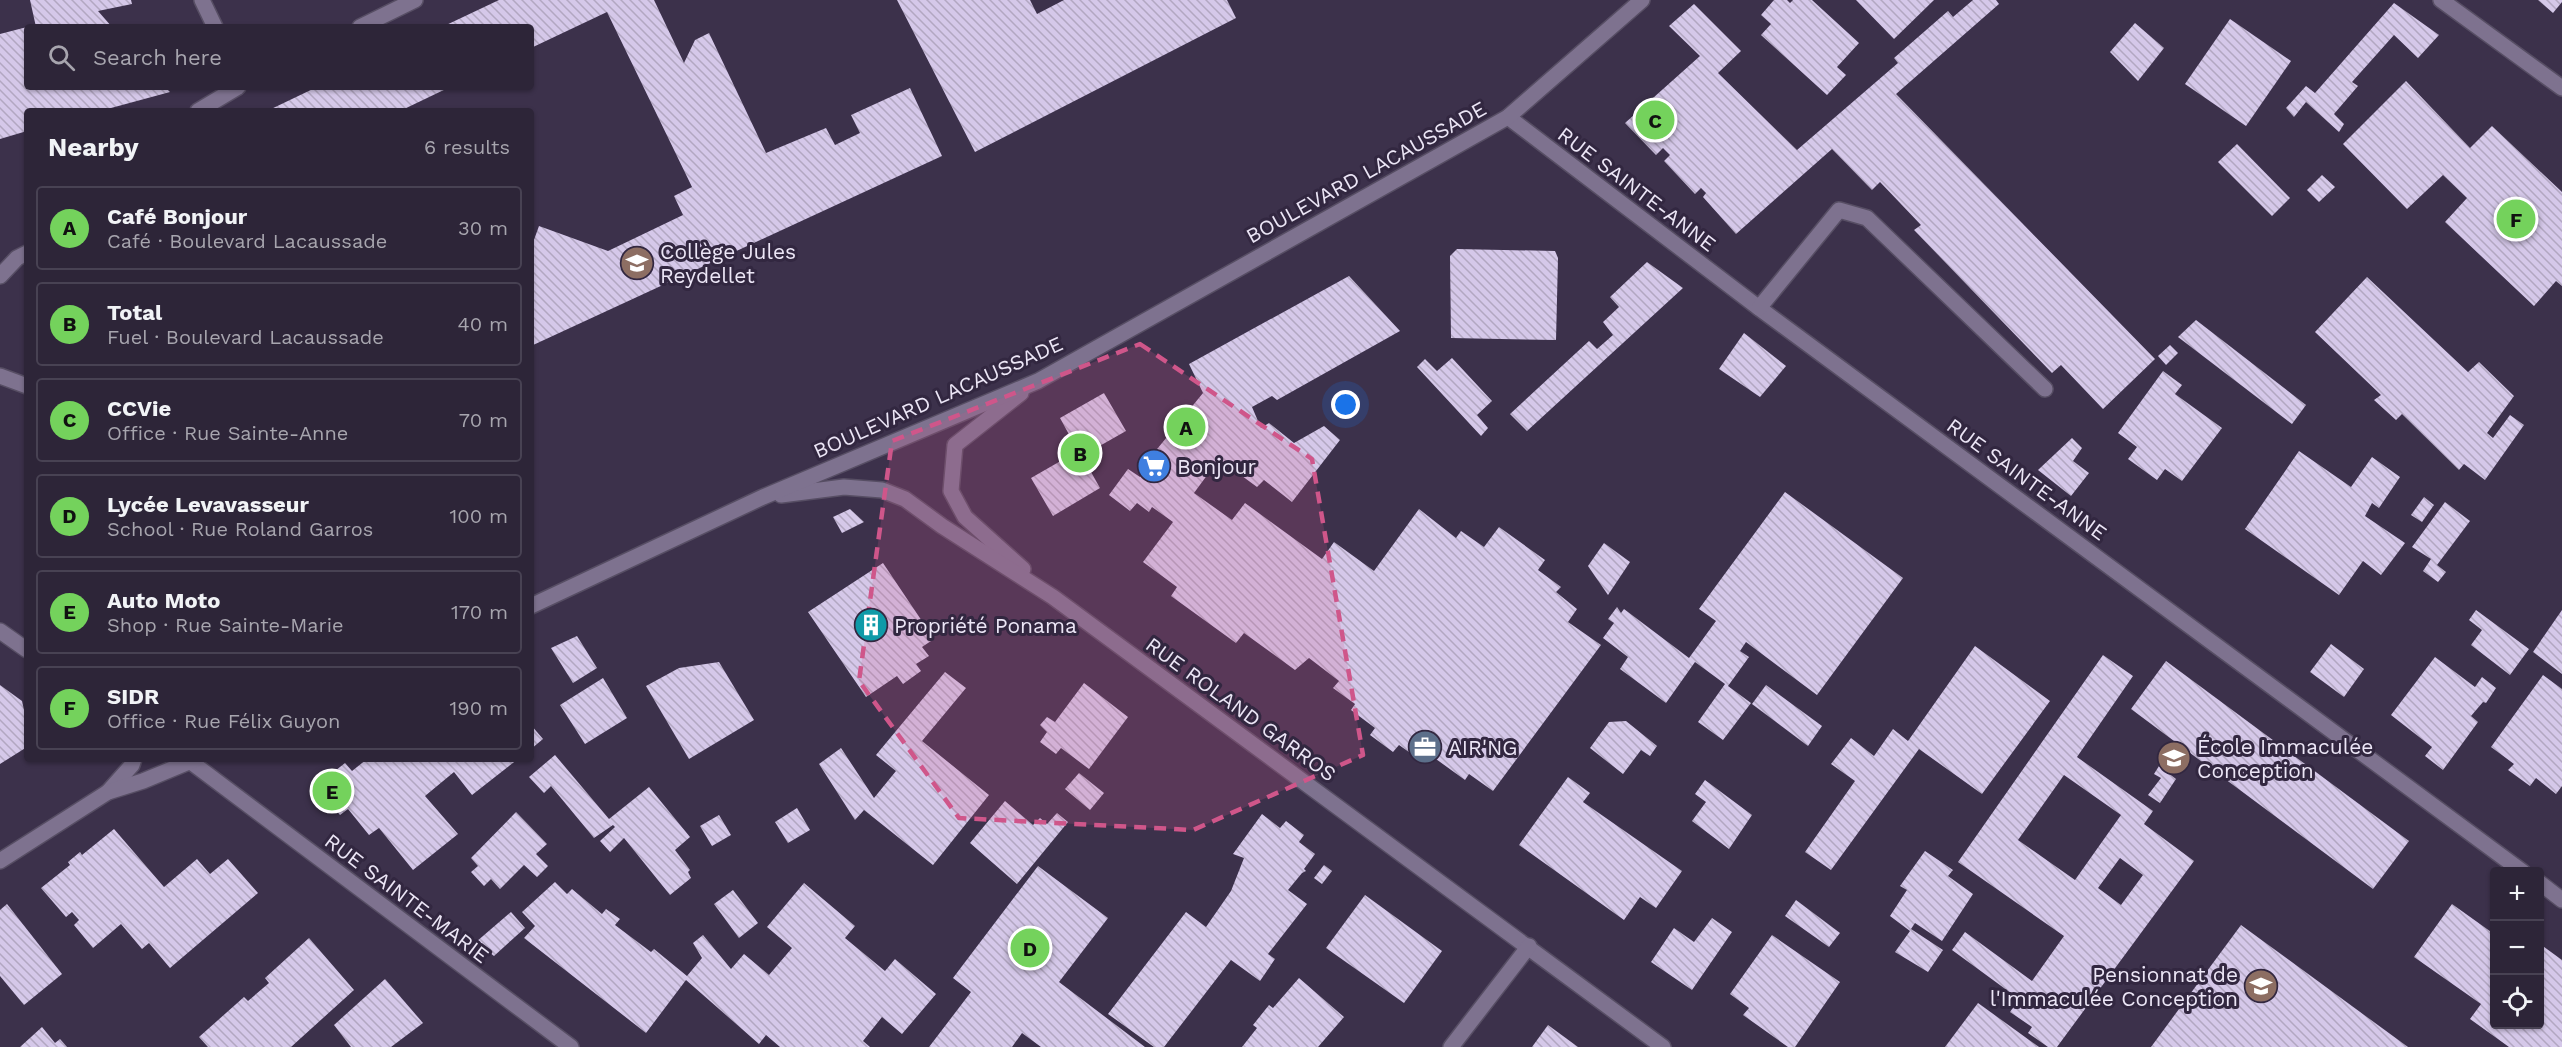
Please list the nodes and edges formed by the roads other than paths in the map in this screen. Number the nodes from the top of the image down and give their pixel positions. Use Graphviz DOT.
graph roads {
  1 [pos="202,0"];
  2 [pos="415,0"];
  3 [pos="1642,0"];
  4 [pos="2441,0"];
  5 [pos="213,24"];
  6 [pos="366,24"];
  7 [pos="2562,88"];
  8 [pos="233,90"];
  9 [pos="203,108"];
  10 [pos="1508,117"];
  11 [pos="24,254"];
  12 [pos="0,276"];
  13 [pos="1759,308"];
  14 [pos="0,376"];
  15 [pos="1038,381"];
  16 [pos="24,385"];
  17 [pos="2045,389"];
  18 [pos="763,497"];
  19 [pos="1053,597"];
  20 [pos="534,605"];
  21 [pos="0,632"];
  22 [pos="24,648"];
  23 [pos="133,762"];
  24 [pos="186,762"];
  25 [pos="194,762"];
  26 [pos="108,792"];
  27 [pos="0,861"];
  28 [pos="2516,867"];
  29 [pos="2544,886"];
  30 [pos="2562,900"];
  31 [pos="1529,946"];
  32 [pos="571,1047"];
  33 [pos="1451,1047"];
  34 [pos="1663,1047"];
  1 -- 5 [label="street"];
  2 -- 6 [label="street"];
  3 -- 10 [label="street, BOULEVARD LACAUSSADE"];
  4 -- 7 [label="street"];
  8 -- 9 [label="street"];
  10 -- 13 [label="street, RUE SAINTE-ANNE"];
  10 -- 15 [label="street, BOULEVARD LACAUSSADE"];
  11 -- 12 [label="street"];
  13 -- 17 [label="street"];
  13 -- 28 [label="street, RUE SAINTE-ANNE"];
  14 -- 16 [label="street"];
  15 -- 18 [label="street, BOULEVARD LACAUSSADE"];
  15 -- 19 [label="street"];
  18 -- 19 [label="street, RUE ROLAND GARROS"];
  18 -- 20 [label="street, BOULEVARD LACAUSSADE"];
  19 -- 31 [label="street, RUE ROLAND GARROS"];
  21 -- 22 [label="street"];
  23 -- 26 [label="street"];
  24 -- 26 [label="street"];
  25 -- 32 [label="street, RUE SAINTE-MARIE"];
  26 -- 27 [label="street"];
  29 -- 30 [label="street"];
  31 -- 33 [label="street"];
  31 -- 34 [label="street, RUE ROLAND GARROS"];
}
